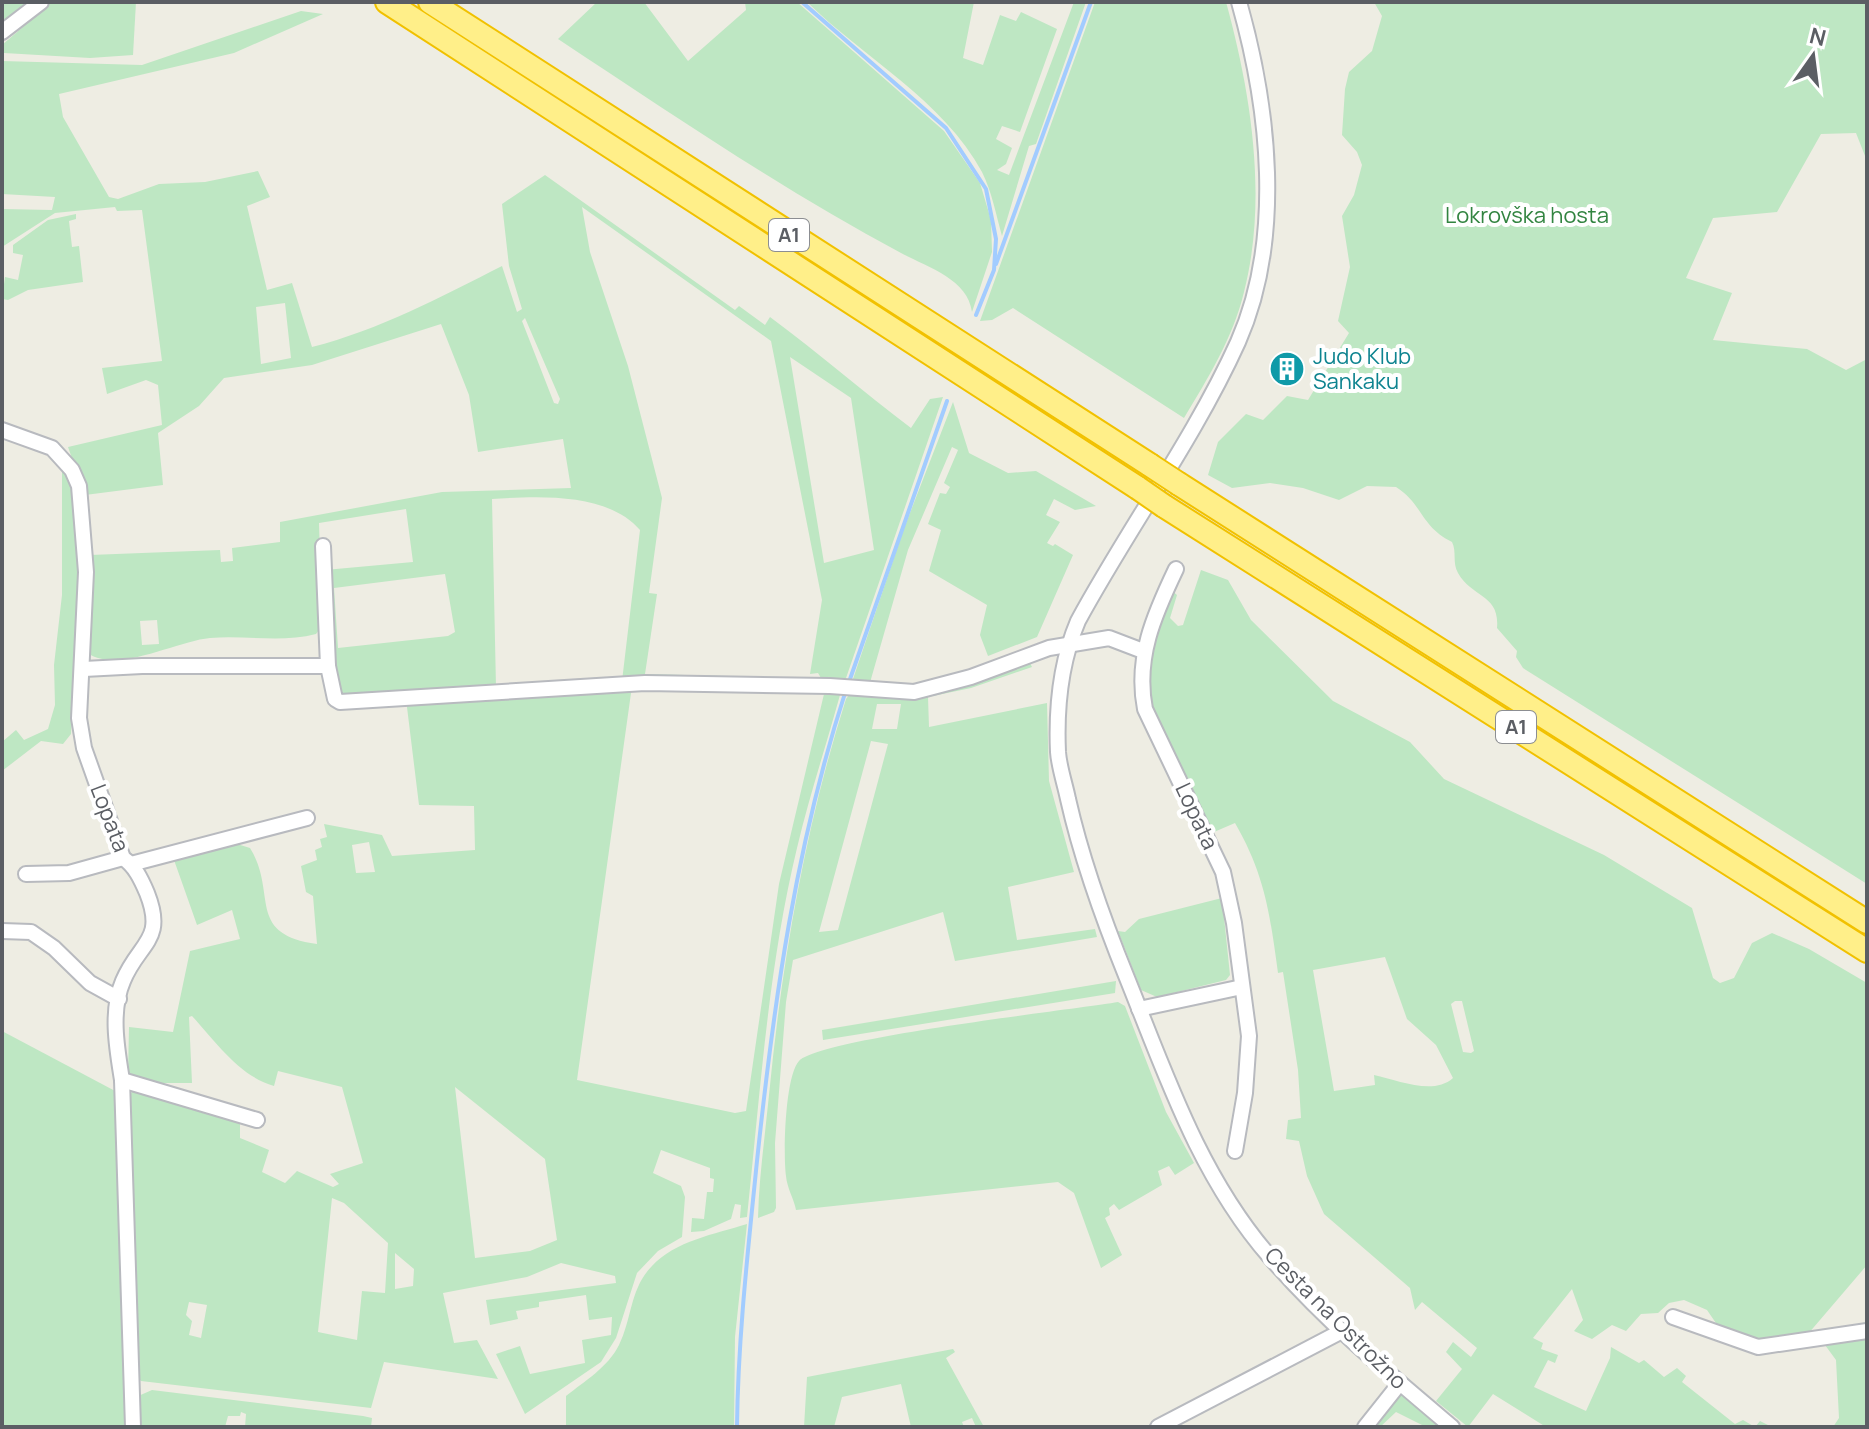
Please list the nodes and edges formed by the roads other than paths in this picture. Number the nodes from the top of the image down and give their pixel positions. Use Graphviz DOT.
graph roads {
  1 [pos="41,2"];
  2 [pos="387,2"];
  3 [pos="430,2"];
  4 [pos="1239,2"];
  5 [pos="2,32"];
  6 [pos="2,430"];
  7 [pos="323,546"];
  8 [pos="1176,569"];
  9 [pos="1067,647"];
  10 [pos="1143,651"];
  11 [pos="328,666"];
  12 [pos="84,669"];
  13 [pos="307,818"];
  14 [pos="127,861"];
  15 [pos="26,874"];
  16 [pos="1867,922"];
  17 [pos="2,931"];
  18 [pos="1867,951"];
  19 [pos="1242,987"];
  20 [pos="119,999"];
  21 [pos="1139,1009"];
  22 [pos="122,1080"];
  23 [pos="257,1120"];
  24 [pos="1235,1151"];
  25 [pos="1673,1317"];
  26 [pos="1342,1331"];
  27 [pos="1867,1331"];
  28 [pos="1400,1383"];
  29 [pos="133,1427"];
  30 [pos="1158,1427"];
  31 [pos="1365,1427"];
  32 [pos="1452,1427"];
  1 -- 5 [label="street"];
  2 -- 18 [label="highway, A1, bridge"];
  3 -- 16 [label="highway, A1, bridge"];
  4 -- 9 [label="street, Cesta na Ostrožno"];
  6 -- 12 [label="street, Lopata"];
  7 -- 11 [label="street"];
  8 -- 10 [label="street, Lopata"];
  9 -- 10 [label="street"];
  9 -- 11 [label="street"];
  9 -- 21 [label="street, Cesta na Ostrožno"];
  10 -- 19 [label="street, Lopata"];
  11 -- 12 [label="street"];
  12 -- 14 [label="street, Lopata"];
  13 -- 14 [label="street"];
  14 -- 15 [label="street"];
  14 -- 20 [label="street, Lopata"];
  17 -- 20 [label="street"];
  19 -- 21 [label="street"];
  19 -- 24 [label="street, Lopata"];
  20 -- 22 [label="street, Lopata"];
  21 -- 26 [label="street, Cesta na Ostrožno"];
  22 -- 23 [label="street"];
  22 -- 29 [label="street, Lopata"];
  25 -- 27 [label="street"];
  26 -- 28 [label="street, Cesta na Ostrožno"];
  26 -- 30 [label="street"];
  28 -- 31 [label="street"];
  28 -- 32 [label="street, Cesta na Ostrožno"];
}
